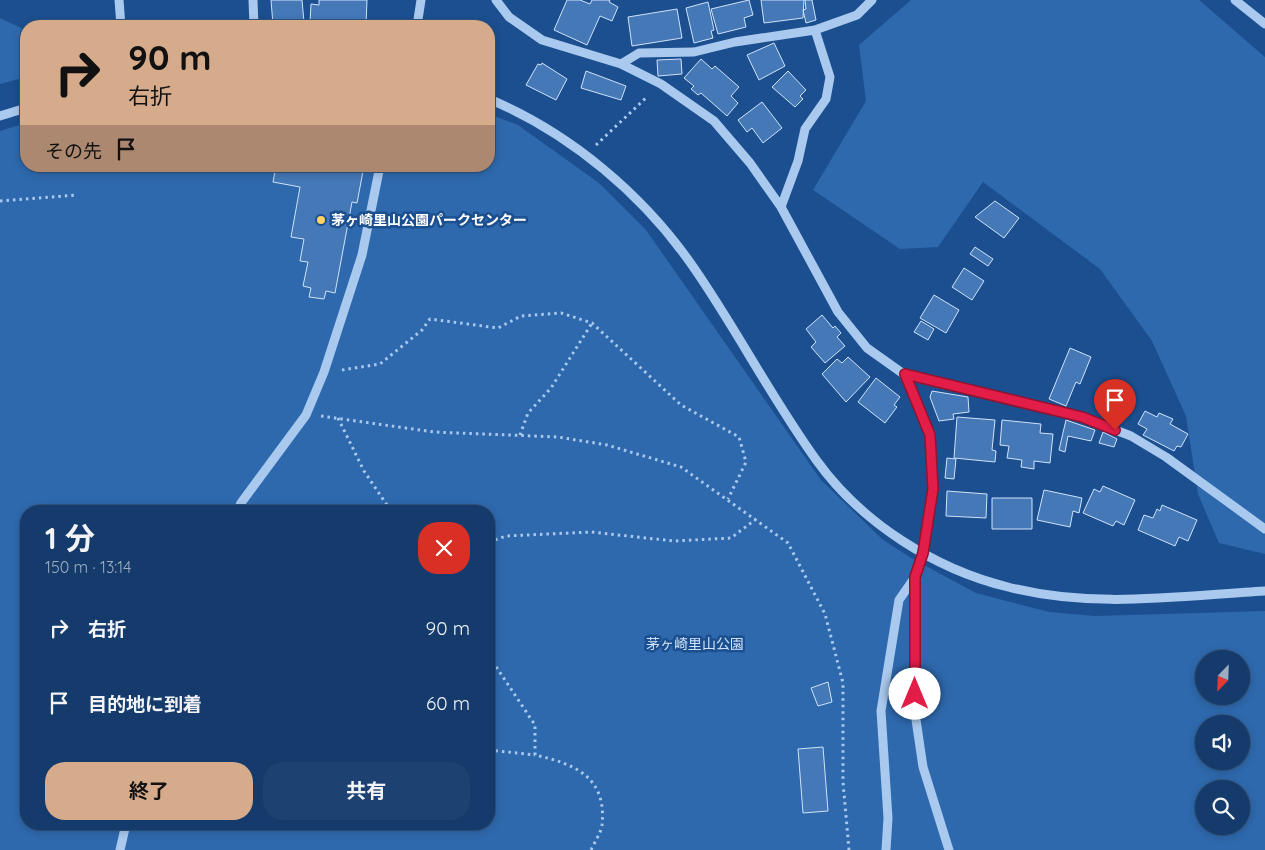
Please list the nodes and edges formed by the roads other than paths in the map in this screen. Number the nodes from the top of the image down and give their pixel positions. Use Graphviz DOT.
graph roads {
  1 [pos="120,0"];
  2 [pos="253,0"];
  3 [pos="421,0"];
  4 [pos="496,0"];
  5 [pos="872,0"];
  6 [pos="1235,0"];
  7 [pos="121,20"];
  8 [pos="254,20"];
  9 [pos="419,20"];
  10 [pos="1265,24"];
  11 [pos="815,30"];
  12 [pos="621,64"];
  13 [pos="495,102"];
  14 [pos="20,110"];
  15 [pos="0,116"];
  16 [pos="379,172"];
  17 [pos="781,207"];
  18 [pos="905,374"];
  19 [pos="240,505"];
  20 [pos="1265,529"];
  21 [pos="923,553"];
  22 [pos="915,577"];
  23 [pos="1265,591"];
  24 [pos="125,830"];
  25 [pos="120,850"];
  26 [pos="886,850"];
  27 [pos="948,850"];
  1 -- 7 [label="street"];
  2 -- 8 [label="street"];
  3 -- 9 [label="street"];
  4 -- 12 [label="street"];
  5 -- 11 [label="street"];
  6 -- 10 [label="street"];
  11 -- 12 [label="street"];
  11 -- 17 [label="street"];
  12 -- 17 [label="street"];
  13 -- 21 [label="street"];
  14 -- 15 [label="street"];
  16 -- 19 [label="street"];
  17 -- 18 [label="street"];
  18 -- 20 [label="street"];
  18 -- 21 [label="street"];
  21 -- 22 [label="street"];
  21 -- 23 [label="street"];
  22 -- 26 [label="street"];
  22 -- 27 [label="street"];
  24 -- 25 [label="street"];
}
